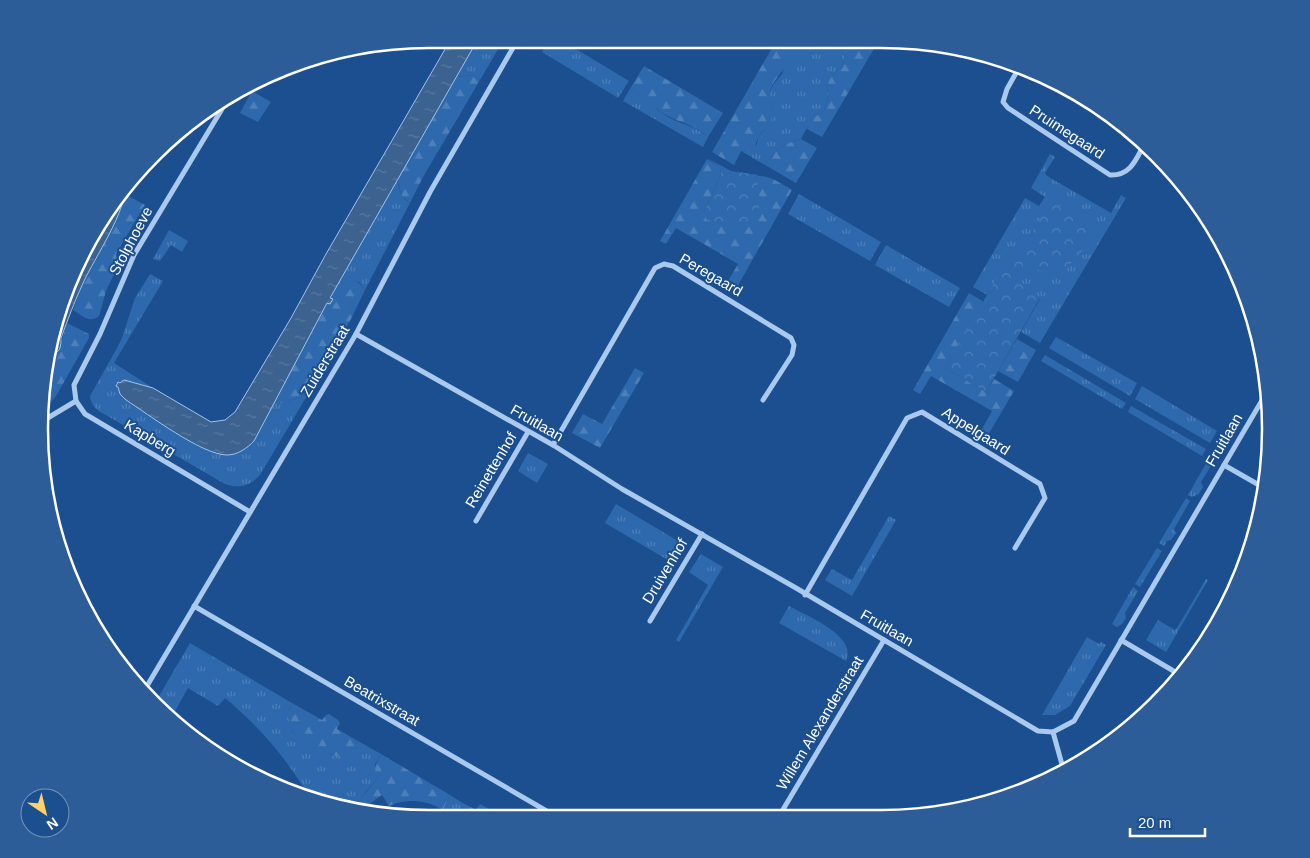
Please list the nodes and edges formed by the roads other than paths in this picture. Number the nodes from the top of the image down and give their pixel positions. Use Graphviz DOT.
graph roads {
  1 [pos="513,48"];
  2 [pos="1016,73"];
  3 [pos="222,109"];
  4 [pos="1141,150"];
  5 [pos="356,334"];
  6 [pos="763,400"];
  7 [pos="1262,401"];
  8 [pos="76,402"];
  9 [pos="48,418"];
  10 [pos="528,432"];
  11 [pos="553,445"];
  12 [pos="1224,465"];
  13 [pos="1258,484"];
  14 [pos="250,512"];
  15 [pos="476,520"];
  16 [pos="702,534"];
  17 [pos="1015,548"];
  18 [pos="805,595"];
  19 [pos="194,606"];
  20 [pos="650,620"];
  21 [pos="884,640"];
  22 [pos="1121,640"];
  23 [pos="1175,672"];
  24 [pos="147,686"];
  25 [pos="1052,732"];
  26 [pos="1062,764"];
  27 [pos="545,810"];
  28 [pos="783,810"];
  1 -- 5 [label="street, Zuiderstraat"];
  2 -- 4 [label="street, Pruimegaard"];
  3 -- 8 [label="street, Stolphoeve"];
  5 -- 10 [label="street, Fruitlaan"];
  5 -- 14 [label="street, Zuiderstraat"];
  6 -- 11 [label="street, Peregaard"];
  7 -- 12 [label="street, Fruitlaan"];
  8 -- 9 [label="street"];
  8 -- 14 [label="street, Kapberg"];
  10 -- 11 [label="street, Fruitlaan"];
  10 -- 15 [label="street, Reinettenhof"];
  11 -- 16 [label="street, Fruitlaan"];
  12 -- 13 [label="street"];
  12 -- 22 [label="street, Fruitlaan"];
  14 -- 19 [label="street, Zuiderstraat"];
  16 -- 18 [label="street, Fruitlaan"];
  16 -- 20 [label="street, Druivenhof"];
  17 -- 18 [label="street, Appelgaard"];
  18 -- 21 [label="street, Fruitlaan"];
  19 -- 24 [label="street, Zuiderstraat"];
  19 -- 27 [label="street, Beatrixstraat"];
  21 -- 25 [label="street, Fruitlaan"];
  21 -- 28 [label="street, Willem Alexanderstraat"];
  22 -- 23 [label="street"];
  22 -- 25 [label="street, Fruitlaan"];
  25 -- 26 [label="street"];
}
